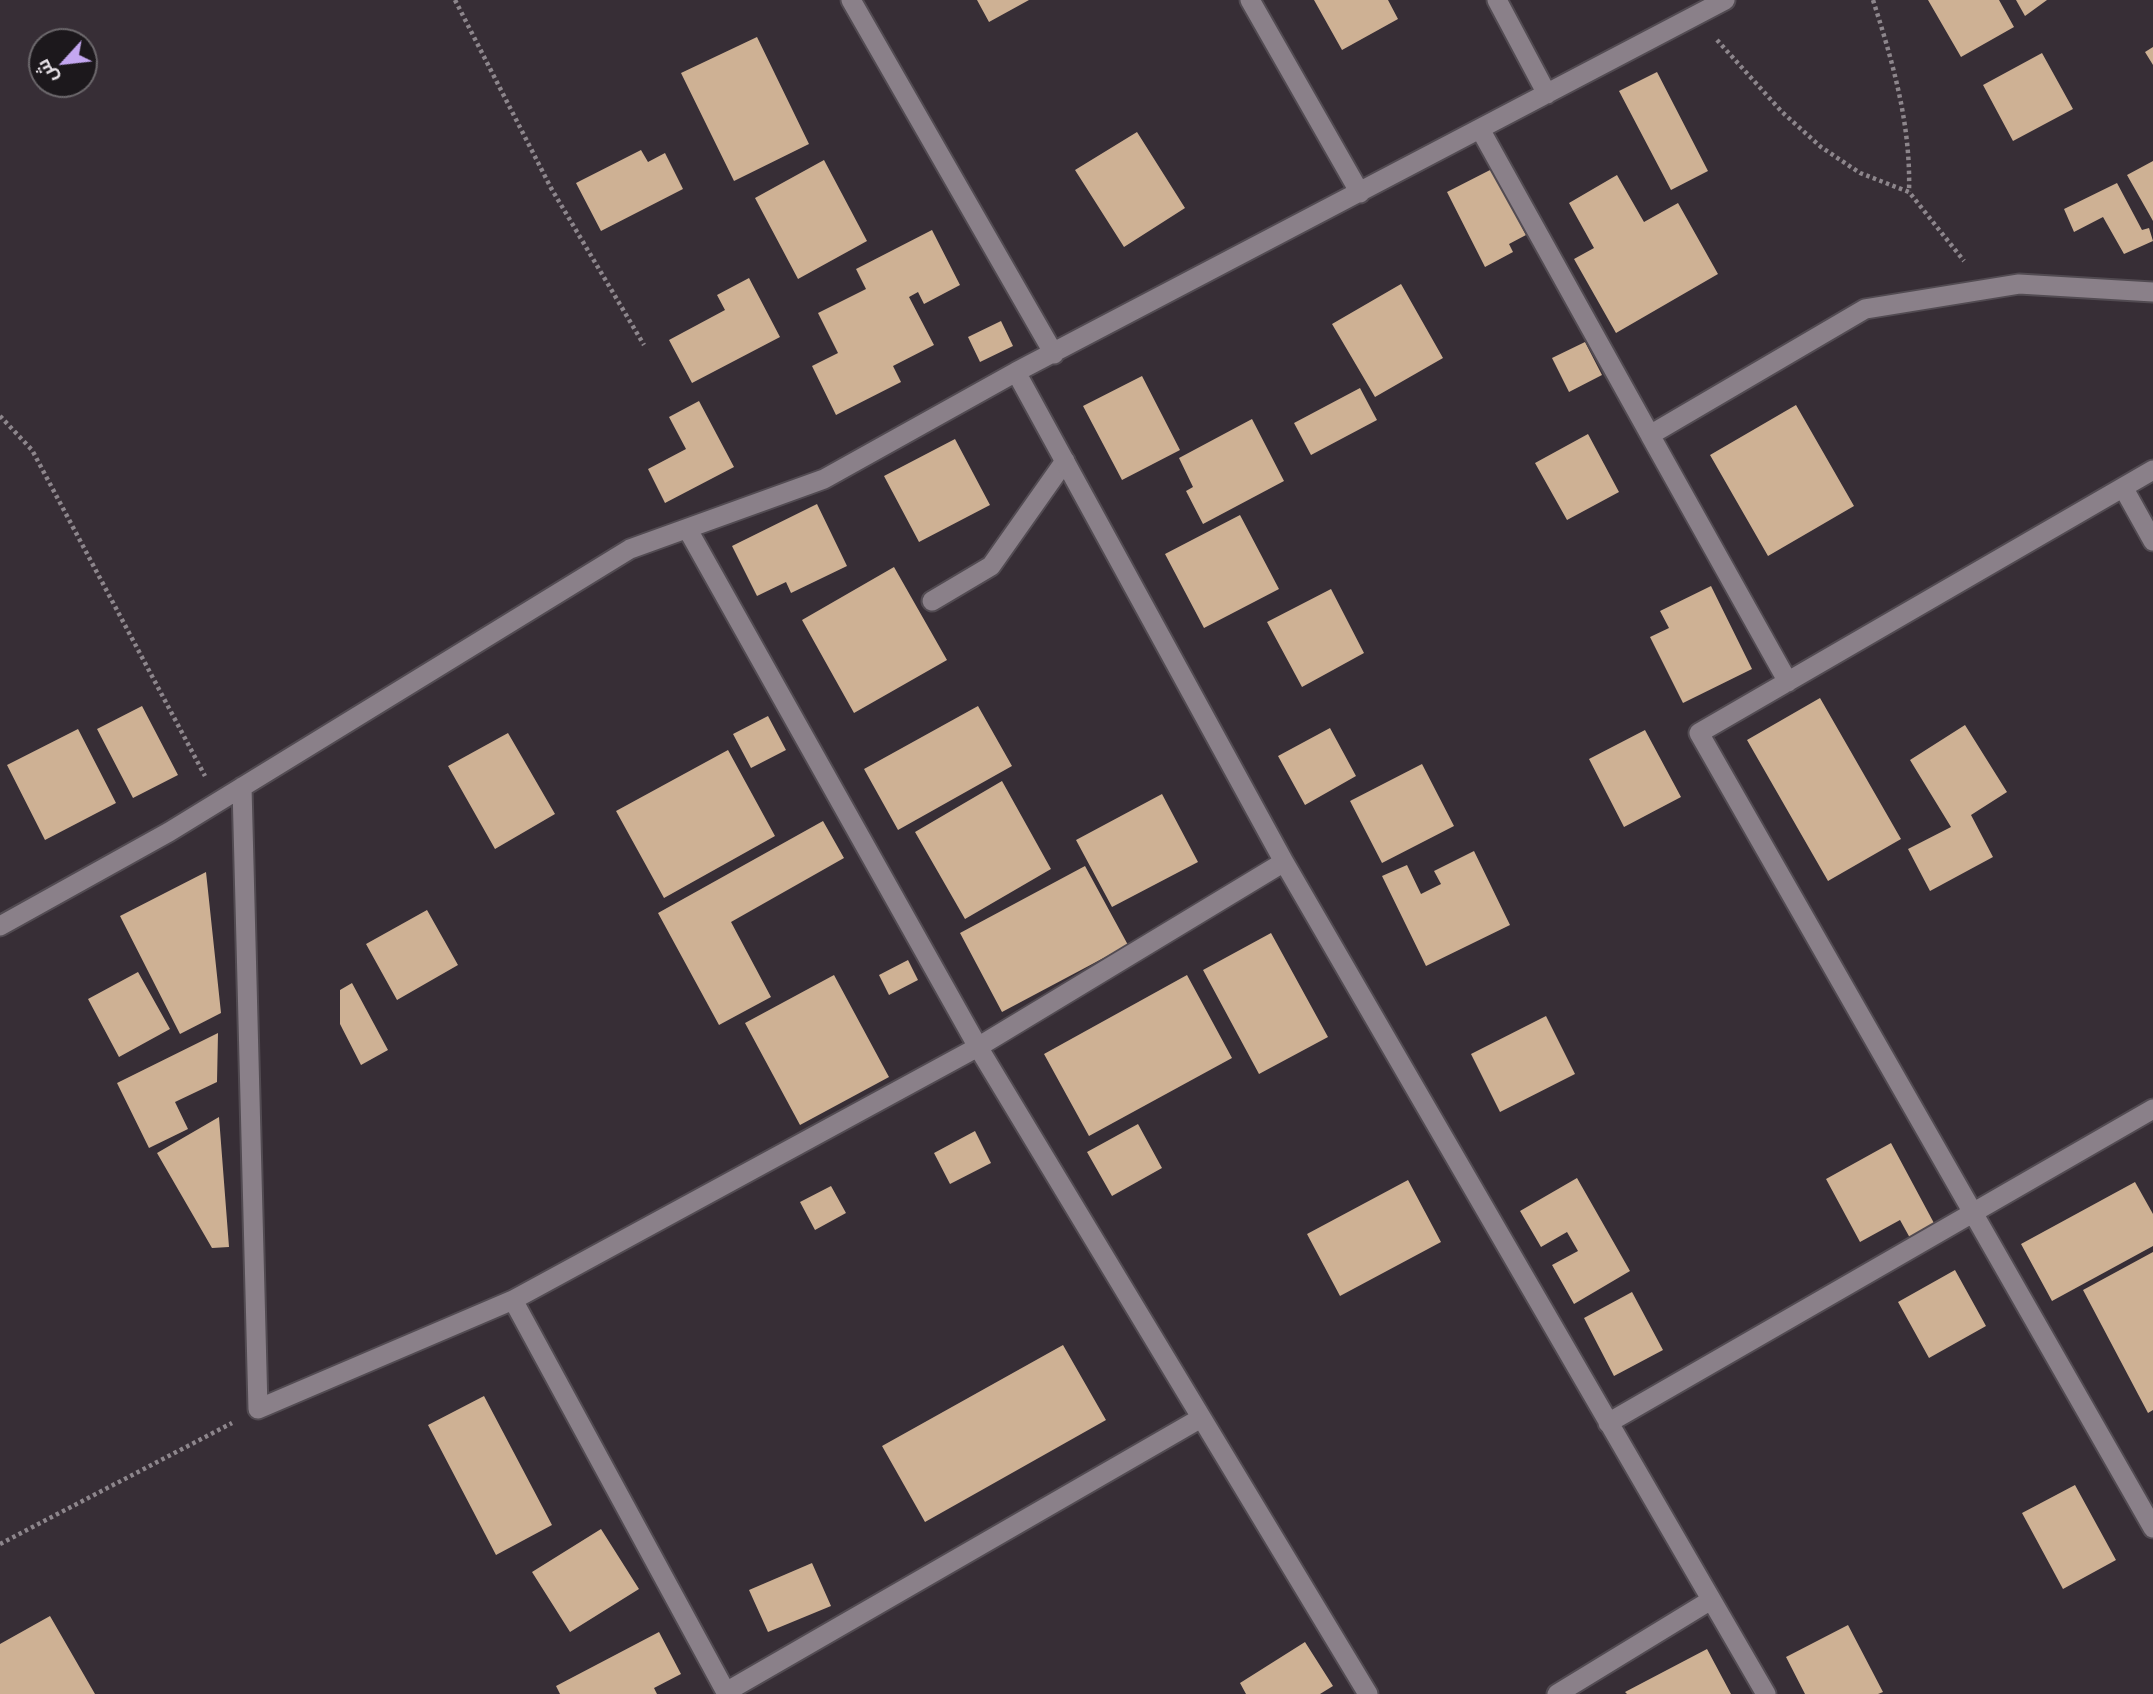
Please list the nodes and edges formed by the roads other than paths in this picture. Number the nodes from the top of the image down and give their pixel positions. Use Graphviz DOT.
graph roads {
  1 [pos="851,0"];
  2 [pos="1250,0"];
  3 [pos="1497,0"];
  4 [pos="1725,0"];
  5 [pos="1691,8"];
  6 [pos="1547,94"];
  7 [pos="1480,129"];
  8 [pos="1360,193"];
  9 [pos="2153,292"];
  10 [pos="1054,354"];
  11 [pos="1017,372"];
  12 [pos="1650,435"];
  13 [pos="1065,461"];
  14 [pos="2153,470"];
  15 [pos="2124,489"];
  16 [pos="688,530"];
  17 [pos="2153,541"];
  18 [pos="932,601"];
  19 [pos="1788,682"];
  20 [pos="242,787"];
  21 [pos="1283,862"];
  22 [pos="0,926"];
  23 [pos="978,1047"];
  24 [pos="2153,1109"];
  25 [pos="1972,1213"];
  26 [pos="513,1300"];
  27 [pos="1202,1418"];
  28 [pos="1608,1423"];
  29 [pos="2153,1528"];
  30 [pos="1711,1600"];
  31 [pos="727,1693"];
  32 [pos="1368,1694"];
  33 [pos="1557,1694"];
  34 [pos="1766,1694"];
  1 -- 10 [label="street"];
  2 -- 8 [label="street"];
  3 -- 6 [label="street"];
  4 -- 5 [label="street"];
  5 -- 6 [label="street"];
  6 -- 7 [label="street"];
  7 -- 8 [label="street"];
  7 -- 12 [label="street"];
  8 -- 10 [label="street"];
  9 -- 12 [label="street"];
  10 -- 11 [label="street"];
  11 -- 13 [label="street"];
  11 -- 16 [label="street"];
  12 -- 19 [label="street"];
  13 -- 18 [label="street"];
  13 -- 21 [label="street"];
  14 -- 15 [label="street"];
  15 -- 17 [label="street"];
  15 -- 19 [label="street"];
  16 -- 20 [label="street"];
  16 -- 23 [label="street"];
  19 -- 25 [label="street"];
  20 -- 22 [label="street"];
  20 -- 26 [label="street"];
  21 -- 23 [label="street"];
  21 -- 28 [label="street"];
  23 -- 26 [label="street"];
  23 -- 27 [label="street"];
  24 -- 25 [label="street"];
  25 -- 28 [label="street"];
  25 -- 29 [label="street"];
  26 -- 31 [label="street"];
  27 -- 31 [label="street"];
  27 -- 32 [label="street"];
  28 -- 30 [label="street"];
  30 -- 33 [label="street"];
  30 -- 34 [label="street"];
}
